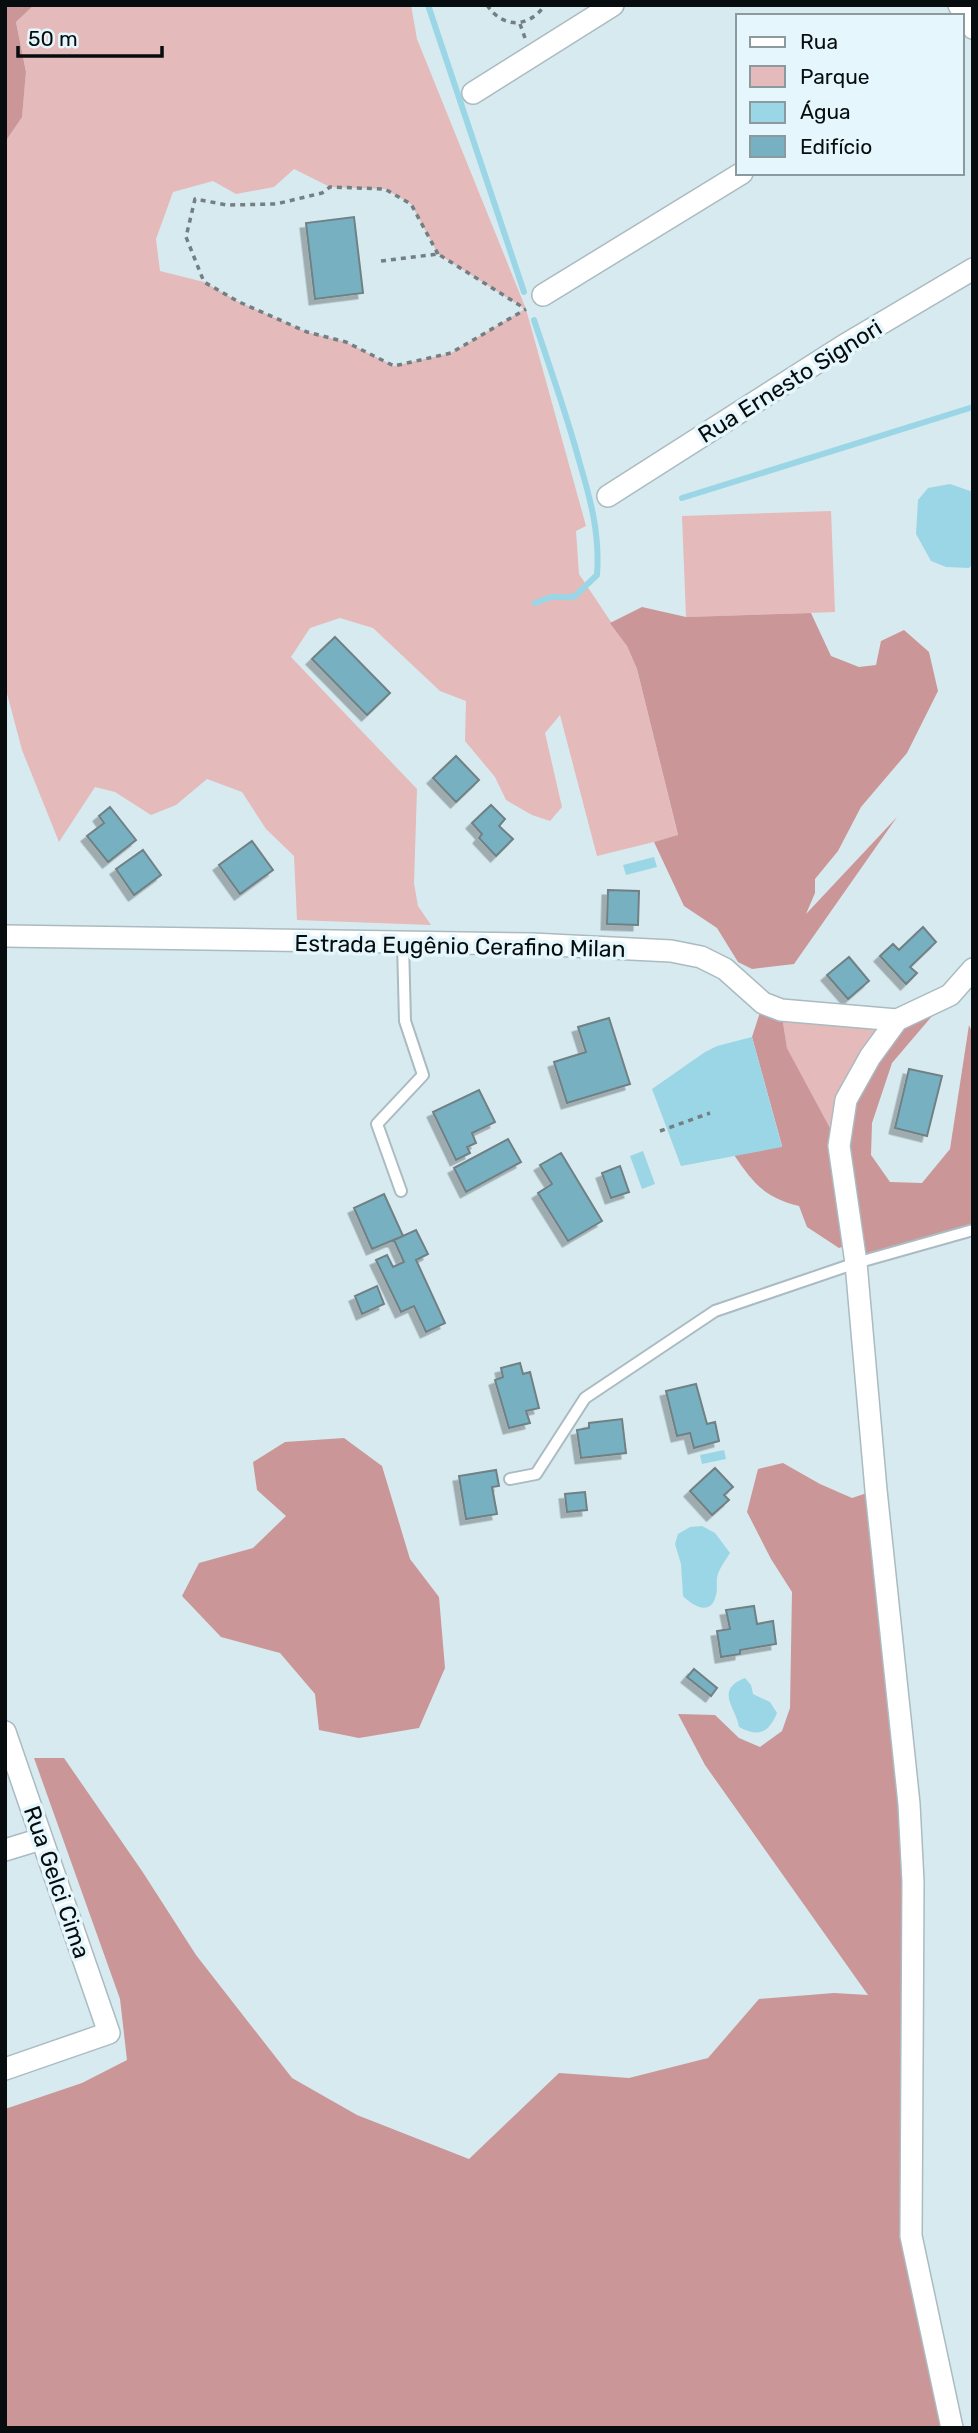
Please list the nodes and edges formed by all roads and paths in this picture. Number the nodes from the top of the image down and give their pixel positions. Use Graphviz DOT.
graph roads {
  1 [pos="487,5"];
  2 [pos="545,5"];
  3 [pos="613,5"];
  4 [pos="959,5"];
  5 [pos="520,24"];
  6 [pos="973,30"];
  7 [pos="527,43"];
  8 [pos="473,93"];
  9 [pos="739,175"];
  10 [pos="438,254"];
  11 [pos="381,261"];
  12 [pos="973,269"];
  13 [pos="543,295"];
  14 [pos="526,309"];
  15 [pos="608,496"];
  16 [pos="5,936"];
  17 [pos="403,943"];
  18 [pos="973,969"];
  19 [pos="897,1020"];
  20 [pos="710,1112"];
  21 [pos="660,1131"];
  22 [pos="401,1191"];
  23 [pos="973,1230"];
  24 [pos="856,1263"];
  25 [pos="510,1479"];
  26 [pos="5,1732"];
  27 [pos="41,1839"];
  28 [pos="5,1850"];
  29 [pos="5,2069"];
  30 [pos="952,2428"];
  1 -- 5 [label="path"];
  2 -- 5 [label="path"];
  3 -- 8 [label="street"];
  4 -- 6 [label="street"];
  5 -- 7 [label="path"];
  9 -- 13 [label="street"];
  10 -- 11 [label="path"];
  10 -- 14 [label="path"];
  10 -- 14 [label="path"];
  12 -- 15 [label="street, Rua Ernesto Signori"];
  13 -- 14 [label="path"];
  16 -- 17 [label="street, Estrada Eugênio Cerafino Milan"];
  17 -- 19 [label="street, Estrada Eugênio Cerafino Milan"];
  17 -- 22 [label="lane"];
  18 -- 19 [label="street"];
  19 -- 24 [label="street"];
  20 -- 21 [label="path"];
  23 -- 24 [label="lane"];
  24 -- 25 [label="lane"];
  24 -- 30 [label="street"];
  26 -- 27 [label="street, Rua Gelci Cima"];
  27 -- 28 [label="street"];
  27 -- 29 [label="street, Rua Gelci Cima"];
}
